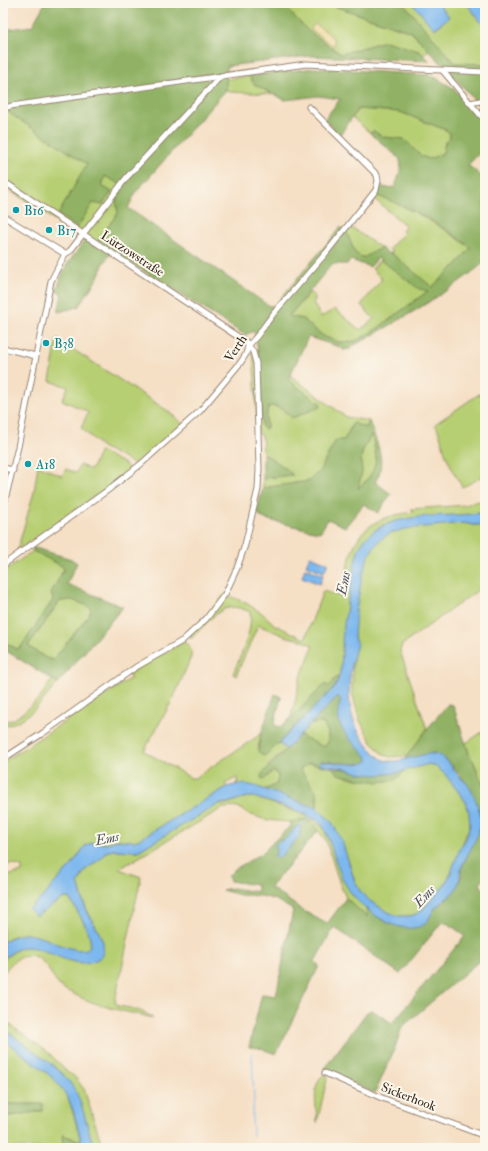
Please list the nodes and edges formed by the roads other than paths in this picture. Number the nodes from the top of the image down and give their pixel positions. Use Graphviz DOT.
graph roads {
  1 [pos="443,71"];
  2 [pos="485,72"];
  3 [pos="221,76"];
  4 [pos="485,100"];
  5 [pos="470,103"];
  6 [pos="309,107"];
  7 [pos="3,109"];
  8 [pos="482,117"];
  9 [pos="3,181"];
  10 [pos="3,216"];
  11 [pos="83,233"];
  12 [pos="65,254"];
  13 [pos="248,346"];
  14 [pos="3,348"];
  15 [pos="36,356"];
  16 [pos="3,468"];
  17 [pos="13,470"];
  18 [pos="3,508"];
  19 [pos="3,565"];
  20 [pos="3,759"];
  21 [pos="325,1073"];
  22 [pos="485,1136"];
  1 -- 2 [label="street"];
  1 -- 3 [label="street"];
  1 -- 5 [label="street"];
  3 -- 7 [label="street"];
  3 -- 11 [label="street"];
  4 -- 5 [label="street"];
  5 -- 8 [label="street"];
  6 -- 13 [label="street, Verth"];
  9 -- 11 [label="street, Lützowstraße"];
  10 -- 12 [label="street"];
  11 -- 12 [label="street"];
  11 -- 13 [label="street, Lützowstraße"];
  12 -- 15 [label="street"];
  13 -- 19 [label="street, Verth"];
  13 -- 20 [label="street"];
  14 -- 15 [label="street"];
  15 -- 17 [label="street"];
  16 -- 17 [label="street"];
  17 -- 18 [label="street"];
  21 -- 22 [label="street, Sickerhook"];
}
